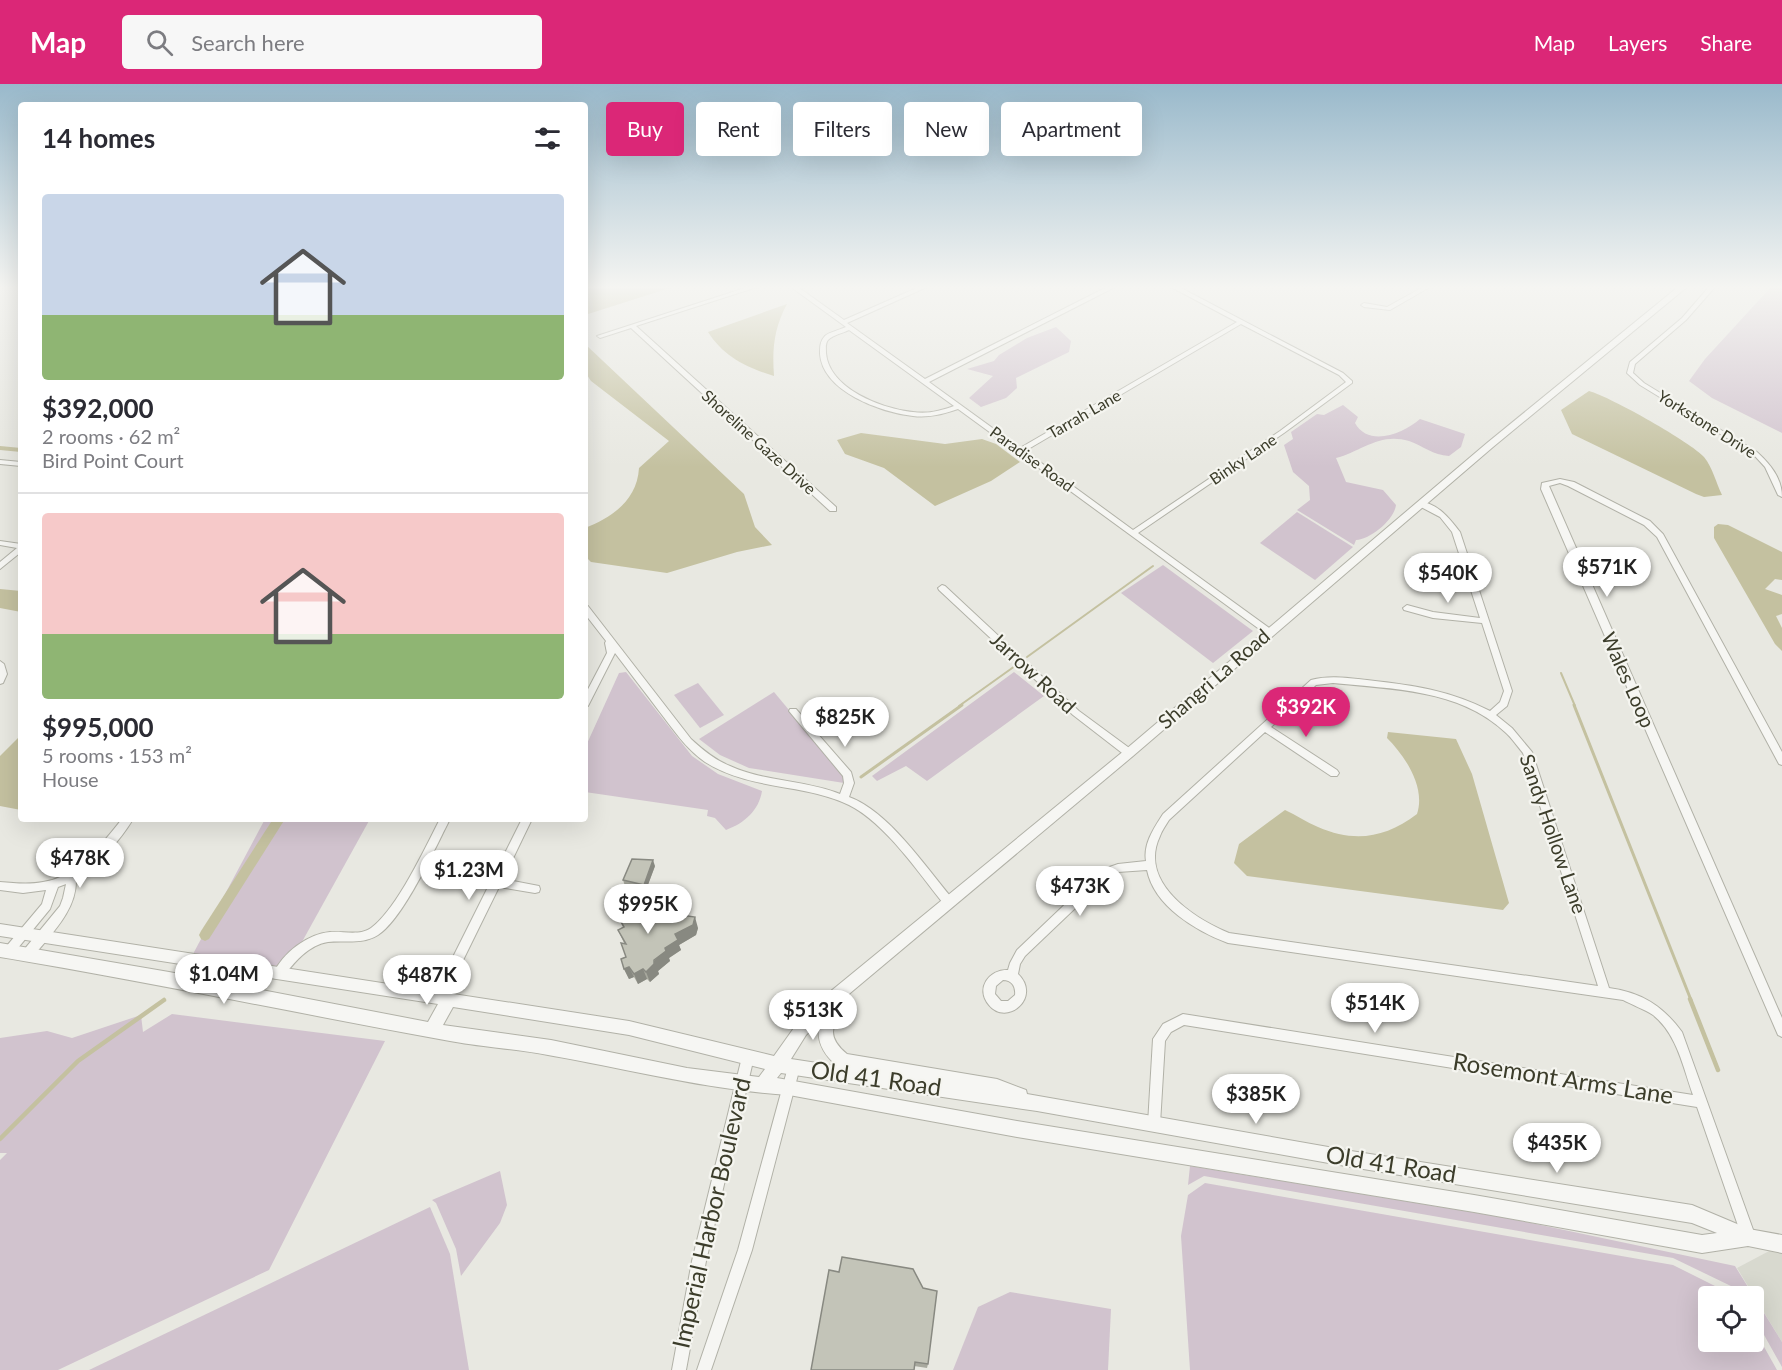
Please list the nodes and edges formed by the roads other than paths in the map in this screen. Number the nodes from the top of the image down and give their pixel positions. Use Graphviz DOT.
graph roads {
  1 [pos="655,347"];
  2 [pos="824,347"];
  3 [pos="876,347"];
  4 [pos="994,347"];
  5 [pos="1198,347"];
  6 [pos="1289,347"];
  7 [pos="1609,347"];
  8 [pos="1651,347"];
  9 [pos="925,382"];
  10 [pos="959,407"];
  11 [pos="1020,451"];
  12 [pos="0,462"];
  13 [pos="18,464"];
  14 [pos="1782,495"];
  15 [pos="1422,504"];
  16 [pos="833,509"];
  17 [pos="1133,533"];
  18 [pos="0,543"];
  19 [pos="18,546"];
  20 [pos="18,550"];
  21 [pos="0,566"];
  22 [pos="942,588"];
  23 [pos="1407,608"];
  24 [pos="588,612"];
  25 [pos="1485,621"];
  26 [pos="1269,632"];
  27 [pos="609,640"];
  28 [pos="0,664"];
  29 [pos="0,681"];
  30 [pos="588,698"];
  31 [pos="793,711"];
  32 [pos="1492,714"];
  33 [pos="1264,727"];
  34 [pos="1129,753"];
  35 [pos="1782,761"];
  36 [pos="1334,773"];
  37 [pos="843,799"];
  38 [pos="126,822"];
  39 [pos="443,822"];
  40 [pos="525,822"];
  41 [pos="1151,865"];
  42 [pos="71,878"];
  43 [pos="495,882"];
  44 [pos="0,886"];
  45 [pos="53,886"];
  46 [pos="535,889"];
  47 [pos="947,900"];
  48 [pos="0,930"];
  49 [pos="24,933"];
  50 [pos="41,937"];
  51 [pos="5,950"];
  52 [pos="27,955"];
  53 [pos="278,974"];
  54 [pos="1012,978"];
  55 [pos="849,984"];
  56 [pos="1605,993"];
  57 [pos="444,998"];
  58 [pos="433,1029"];
  59 [pos="1782,1031"];
  60 [pos="748,1057"];
  61 [pos="775,1064"];
  62 [pos="794,1067"];
  63 [pos="741,1083"];
  64 [pos="763,1086"];
  65 [pos="789,1087"];
  66 [pos="1702,1102"];
  67 [pos="1037,1103"];
  68 [pos="1154,1124"];
  69 [pos="1749,1238"];
  70 [pos="1782,1244"];
  71 [pos="678,1370"];
  72 [pos="704,1370"];
  1 -- 16 [label="street, Shoreline Gaze Drive"];
  2 -- 10 [label="street"];
  3 -- 9 [label="street, Paradise Road"];
  4 -- 9 [label="street"];
  5 -- 11 [label="street, Tarrah Lane"];
  6 -- 17 [label="street, Binky Lane"];
  7 -- 15 [label="street, Shangri La Road"];
  8 -- 14 [label="street, Yorkstone Drive"];
  9 -- 10 [label="street, Paradise Road"];
  10 -- 11 [label="street, Paradise Road"];
  11 -- 17 [label="street, Paradise Road"];
  12 -- 13 [label="street"];
  15 -- 25 [label="street"];
  15 -- 26 [label="street, Shangri La Road"];
  17 -- 26 [label="street, Paradise Road"];
  18 -- 19 [label="street"];
  20 -- 21 [label="street"];
  22 -- 34 [label="street, Jarrow Road"];
  23 -- 25 [label="street"];
  24 -- 27 [label="street"];
  25 -- 32 [label="street"];
  26 -- 34 [label="street, Shangri La Road"];
  27 -- 30 [label="street"];
  27 -- 37 [label="street"];
  28 -- 29 [label="street"];
  31 -- 37 [label="street"];
  32 -- 33 [label="street, Sandy Hollow Lane"];
  32 -- 56 [label="street, Sandy Hollow Lane"];
  33 -- 36 [label="street"];
  33 -- 41 [label="street, Sandy Hollow Lane"];
  34 -- 47 [label="street, Shangri La Road"];
  35 -- 59 [label="street, Wales Loop"];
  37 -- 47 [label="street"];
  38 -- 42 [label="street"];
  39 -- 53 [label="street"];
  40 -- 43 [label="street"];
  41 -- 54 [label="street"];
  41 -- 56 [label="street"];
  42 -- 45 [label="street"];
  42 -- 50 [label="street"];
  43 -- 46 [label="street"];
  43 -- 57 [label="street"];
  44 -- 45 [label="street"];
  45 -- 49 [label="street"];
  47 -- 55 [label="street, Shangri La Road"];
  48 -- 49 [label="street, Old 41 Road"];
  49 -- 50 [label="street, Old 41 Road"];
  49 -- 51 [label="street"];
  50 -- 52 [label="street"];
  50 -- 53 [label="street, Old 41 Road"];
  51 -- 52 [label="street, Old 41 Road"];
  52 -- 58 [label="street, Old 41 Road"];
  53 -- 57 [label="street, Old 41 Road"];
  55 -- 61 [label="street, Shangri La Road"];
  55 -- 67 [label="street"];
  56 -- 66 [label="street"];
  57 -- 58 [label="street"];
  57 -- 60 [label="street, Old 41 Road"];
  58 -- 63 [label="street, Old 41 Road"];
  60 -- 61 [label="street, Old 41 Road"];
  60 -- 63 [label="street, Imperial Harbor Boulevard"];
  61 -- 62 [label="street, Old 41 Road"];
  61 -- 64 [label="street, Shangri La Road"];
  62 -- 65 [label="street, Imperial Harbor Boulevard"];
  62 -- 67 [label="street, Old 41 Road"];
  63 -- 64 [label="street, Old 41 Road"];
  63 -- 71 [label="street, Imperial Harbor Boulevard"];
  64 -- 65 [label="street, Old 41 Road"];
  65 -- 69 [label="street, Old 41 Road"];
  65 -- 72 [label="street, Imperial Harbor Boulevard"];
  66 -- 68 [label="street, Rosemont Arms Lane"];
  66 -- 69 [label="street"];
  67 -- 68 [label="street, Old 41 Road"];
  68 -- 69 [label="street, Old 41 Road"];
  69 -- 70 [label="street, Old 41 Road"];
}
